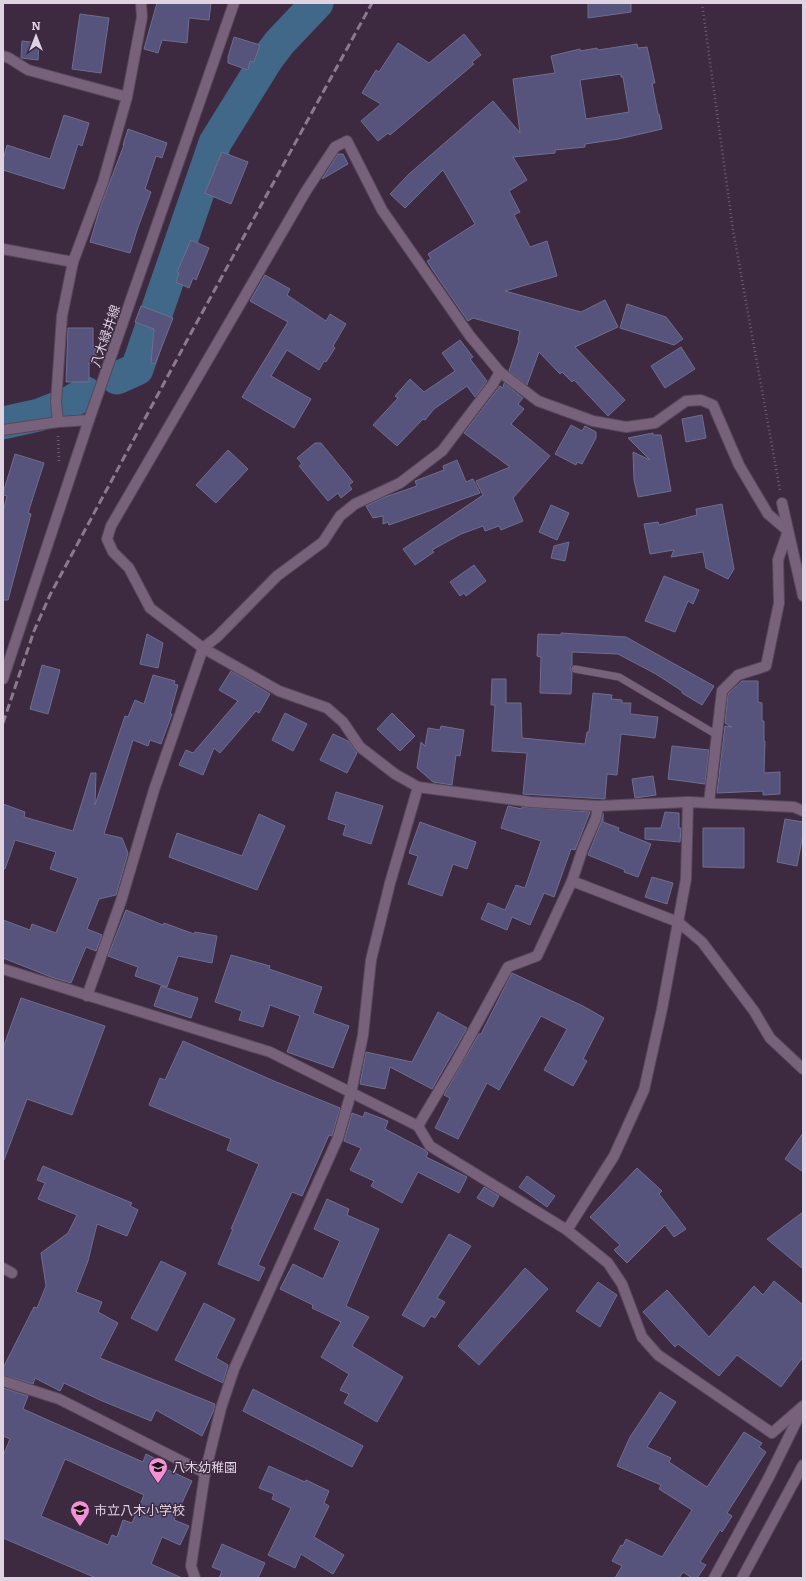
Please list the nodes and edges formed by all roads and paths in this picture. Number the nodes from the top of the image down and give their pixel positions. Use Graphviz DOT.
graph roads {
  1 [pos="141,3"];
  2 [pos="234,3"];
  3 [pos="702,3"];
  4 [pos="3,56"];
  5 [pos="126,97"];
  6 [pos="3,249"];
  7 [pos="73,262"];
  8 [pos="500,372"];
  9 [pos="57,418"];
  10 [pos="89,420"];
  11 [pos="3,430"];
  12 [pos="60,466"];
  13 [pos="782,503"];
  14 [pos="788,531"];
  15 [pos="803,596"];
  16 [pos="203,648"];
  17 [pos="576,669"];
  18 [pos="3,679"];
  19 [pos="717,735"];
  20 [pos="418,787"];
  21 [pos="688,802"];
  22 [pos="709,803"];
  23 [pos="598,806"];
  24 [pos="803,811"];
  25 [pos="572,881"];
  26 [pos="678,922"];
  27 [pos="3,969"];
  28 [pos="87,996"];
  29 [pos="803,1069"];
  30 [pos="351,1093"];
  31 [pos="418,1126"];
  32 [pos="567,1230"];
  33 [pos="3,1268"];
  34 [pos="12,1273"];
  35 [pos="3,1381"];
  36 [pos="803,1407"];
  37 [pos="803,1465"];
  38 [pos="205,1473"];
  39 [pos="195,1578"];
  40 [pos="714,1578"];
  41 [pos="742,1578"];
  1 -- 5 [label="street"];
  2 -- 10 [label="street, 八木緑井線"];
  3 -- 13 [label="path"];
  4 -- 5 [label="street"];
  5 -- 7 [label="street"];
  6 -- 7 [label="street"];
  7 -- 9 [label="street"];
  8 -- 14 [label="street"];
  8 -- 16 [label="street"];
  8 -- 16 [label="street"];
  9 -- 10 [label="street"];
  9 -- 11 [label="street"];
  9 -- 12 [label="path"];
  10 -- 18 [label="street, 八木緑井線"];
  13 -- 14 [label="street"];
  14 -- 15 [label="street"];
  14 -- 19 [label="street"];
  16 -- 20 [label="street"];
  16 -- 28 [label="street"];
  17 -- 19 [label="lane"];
  19 -- 22 [label="street"];
  20 -- 23 [label="street"];
  20 -- 30 [label="street"];
  21 -- 22 [label="street"];
  21 -- 23 [label="street"];
  21 -- 26 [label="street"];
  22 -- 24 [label="street"];
  23 -- 25 [label="street"];
  25 -- 26 [label="street"];
  25 -- 31 [label="street"];
  26 -- 29 [label="street"];
  26 -- 32 [label="street"];
  27 -- 28 [label="street"];
  28 -- 30 [label="street"];
  30 -- 31 [label="street"];
  30 -- 38 [label="street"];
  31 -- 32 [label="street"];
  32 -- 36 [label="street"];
  33 -- 34 [label="street"];
  35 -- 38 [label="street"];
  36 -- 40 [label="street"];
  37 -- 41 [label="street"];
  38 -- 39 [label="street"];
}
